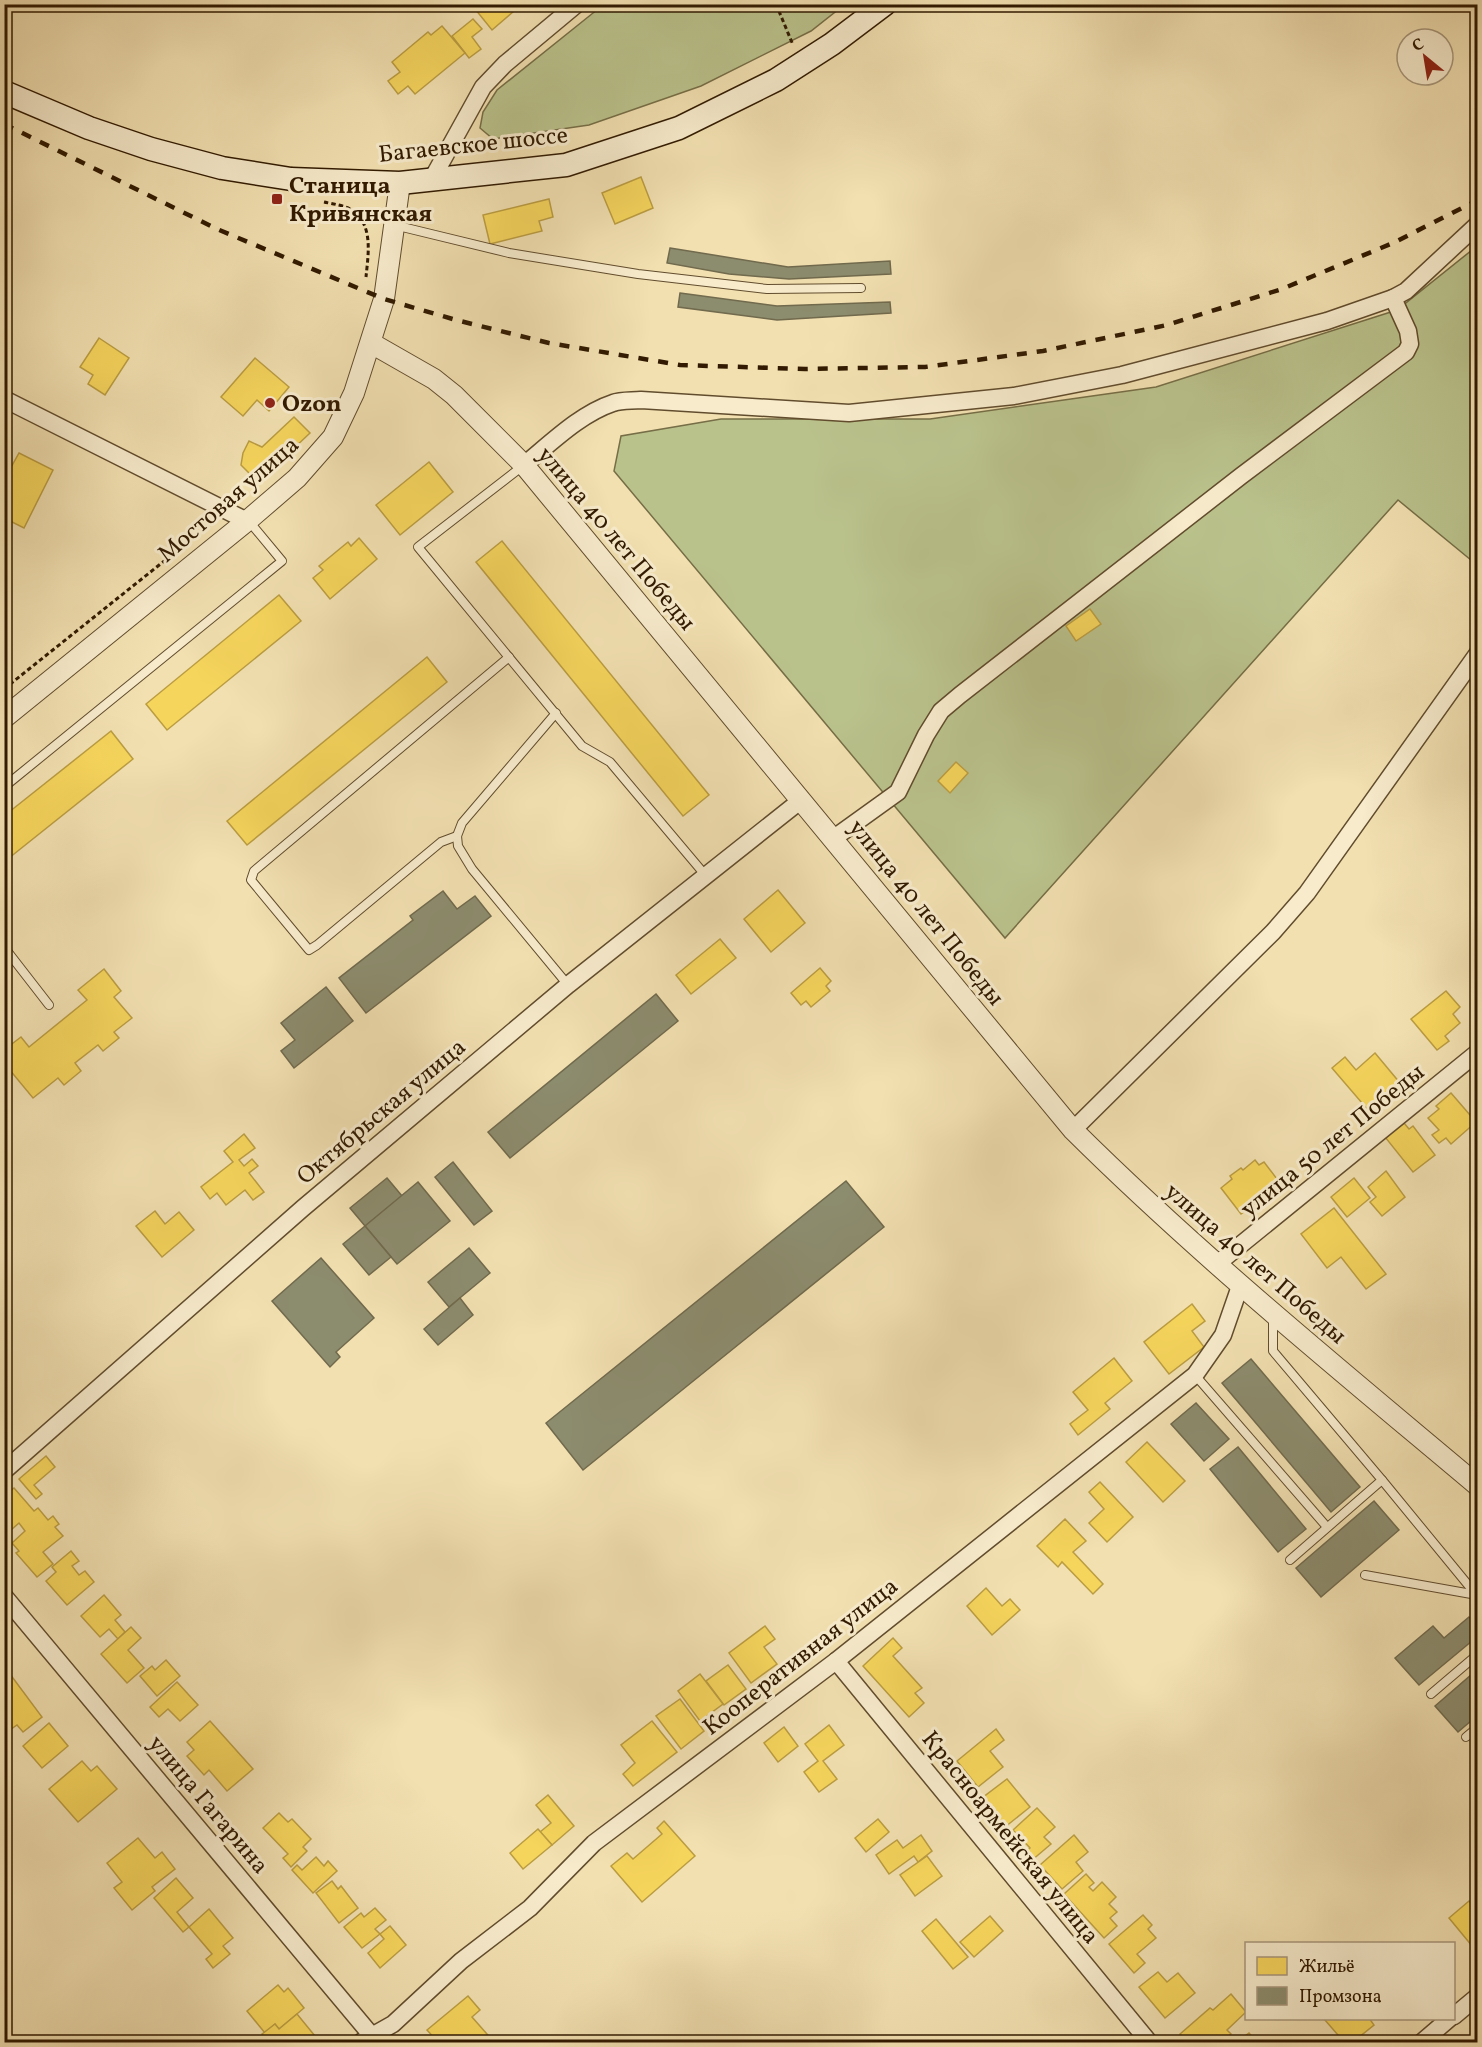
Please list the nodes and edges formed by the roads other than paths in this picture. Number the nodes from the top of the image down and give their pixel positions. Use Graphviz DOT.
graph roads {
  1 [pos="578,4"];
  2 [pos="885,4"];
  3 [pos="4,92"];
  4 [pos="432,179"];
  5 [pos="400,183"];
  6 [pos="1478,224"];
  7 [pos="394,225"];
  8 [pos="861,288"];
  9 [pos="1393,298"];
  10 [pos="371,342"];
  11 [pos="4,399"];
  12 [pos="524,465"];
  13 [pos="248,521"];
  14 [pos="1478,653"];
  15 [pos="509,657"];
  16 [pos="556,713"];
  17 [pos="4,718"];
  18 [pos="4,787"];
  19 [pos="800,801"];
  20 [pos="457,836"];
  21 [pos="834,838"];
  22 [pos="706,876"];
  23 [pos="4,947"];
  24 [pos="568,985"];
  25 [pos="49,1005"];
  26 [pos="1478,1052"];
  27 [pos="1073,1130"];
  28 [pos="1217,1264"];
  29 [pos="1240,1286"];
  30 [pos="1273,1314"];
  31 [pos="1195,1375"];
  32 [pos="4,1471"];
  33 [pos="1382,1480"];
  34 [pos="1478,1486"];
  35 [pos="1327,1527"];
  36 [pos="1290,1560"];
  37 [pos="1365,1575"];
  38 [pos="4,1596"];
  39 [pos="1477,1596"];
  40 [pos="1478,1654"];
  41 [pos="836,1661"];
  42 [pos="1431,1694"];
  43 [pos="1478,1727"];
  44 [pos="1466,1737"];
  45 [pos="1478,1996"];
  46 [pos="1455,2015"];
  47 [pos="1449,2020"];
  48 [pos="370,2040"];
  49 [pos="1149,2043"];
  50 [pos="1422,2043"];
  1 -- 4 [label="street"];
  2 -- 4 [label="main road, Багаевское шоссе"];
  3 -- 5 [label="main road, Багаевское шоссе"];
  4 -- 5 [label="main road, Багаевское шоссе"];
  5 -- 7 [label="street, Мостовая улица"];
  6 -- 9 [label="street"];
  7 -- 8 [label="lane"];
  7 -- 10 [label="street, Мостовая улица"];
  9 -- 12 [label="street"];
  9 -- 21 [label="street"];
  10 -- 12 [label="street, улица 40 лет Победы"];
  10 -- 13 [label="street, Мостовая улица"];
  11 -- 13 [label="street"];
  12 -- 15 [label="lane"];
  12 -- 19 [label="street, улица 40 лет Победы"];
  13 -- 17 [label="street, Мостовая улица"];
  13 -- 18 [label="lane"];
  14 -- 27 [label="street"];
  15 -- 16 [label="lane"];
  15 -- 20 [label="lane"];
  16 -- 20 [label="lane"];
  16 -- 22 [label="lane"];
  19 -- 21 [label="street, улица 40 лет Победы"];
  19 -- 22 [label="street, Октябрьская улица"];
  20 -- 24 [label="lane"];
  21 -- 27 [label="street, улица 40 лет Победы"];
  22 -- 24 [label="street, Октябрьская улица"];
  23 -- 25 [label="lane"];
  24 -- 32 [label="street, Октябрьская улица"];
  26 -- 28 [label="street, улица 50 лет Победы"];
  27 -- 28 [label="street, улица 40 лет Победы"];
  28 -- 29 [label="street, улица 40 лет Победы"];
  29 -- 30 [label="street, улица 40 лет Победы"];
  29 -- 31 [label="street, Кооперативная улица"];
  30 -- 33 [label="lane"];
  30 -- 34 [label="street, улица 40 лет Победы"];
  31 -- 35 [label="lane"];
  31 -- 41 [label="street, Кооперативная улица"];
  33 -- 35 [label="lane"];
  33 -- 39 [label="lane"];
  35 -- 36 [label="lane"];
  37 -- 39 [label="lane"];
  38 -- 48 [label="street, улица Гагарина"];
  40 -- 42 [label="lane"];
  41 -- 48 [label="street, Кооперативная улица"];
  41 -- 49 [label="street, Красноармейская улица"];
  43 -- 44 [label="lane"];
  45 -- 46 [label="street"];
  47 -- 50 [label="street"];
}
